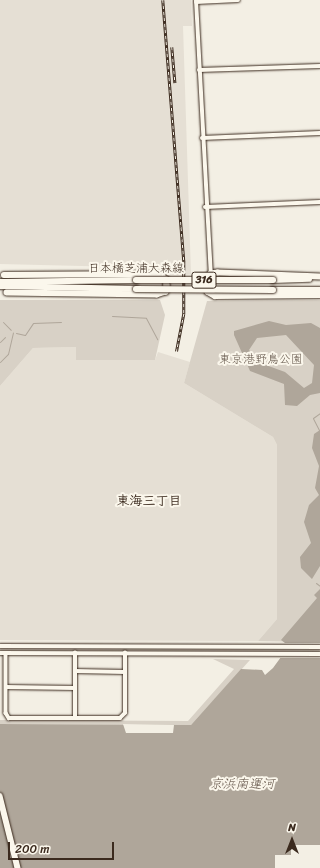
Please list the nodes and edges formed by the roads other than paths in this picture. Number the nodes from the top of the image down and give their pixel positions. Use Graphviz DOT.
graph roads {
  1 [pos="238,0"];
  2 [pos="196,1"];
  3 [pos="320,66"];
  4 [pos="199,70"];
  5 [pos="320,133"];
  6 [pos="202,138"];
  7 [pos="320,202"];
  8 [pos="205,207"];
  9 [pos="211,274"];
  10 [pos="2,275"];
  11 [pos="320,278"];
  12 [pos="99,280"];
  13 [pos="0,282"];
  14 [pos="0,286"];
  15 [pos="99,288"];
  16 [pos="320,290"];
  17 [pos="0,293"];
  18 [pos="7,293"];
  19 [pos="320,295"];
  20 [pos="0,646"];
  21 [pos="320,647"];
  22 [pos="0,653"];
  23 [pos="6,653"];
  24 [pos="75,653"];
  25 [pos="125,653"];
  26 [pos="320,654"];
  27 [pos="75,671"];
  28 [pos="125,672"];
  29 [pos="6,687"];
  30 [pos="75,688"];
  31 [pos="75,718"];
  32 [pos="0,796"];
  33 [pos="18,868"];
  1 -- 2 [label="street"];
  2 -- 4 [label="street"];
  3 -- 4 [label="street"];
  4 -- 6 [label="street"];
  5 -- 6 [label="street"];
  6 -- 8 [label="street"];
  7 -- 8 [label="street"];
  8 -- 9 [label="street"];
  9 -- 11 [label="main road"];
  9 -- 19 [label="main road"];
  10 -- 12 [label="main road, 316"];
  10 -- 18 [label="main road"];
  11 -- 12 [label="main road, 日本橋芝浦大森線 / 316, bridge"];
  12 -- 13 [label="main road, 日本橋芝浦大森線 / 316"];
  14 -- 15 [label="main road, 日本橋芝浦大森線 / 316"];
  15 -- 16 [label="main road, 日本橋芝浦大森線 / 316, bridge"];
  15 -- 18 [label="main road, 316"];
  17 -- 18 [label="main road, 316"];
  20 -- 21 [label="street"];
  22 -- 23 [label="street"];
  23 -- 24 [label="street"];
  23 -- 29 [label="street"];
  24 -- 25 [label="street"];
  24 -- 27 [label="street"];
  25 -- 26 [label="street"];
  25 -- 28 [label="street"];
  27 -- 28 [label="street"];
  27 -- 30 [label="street"];
  28 -- 31 [label="street"];
  29 -- 30 [label="street"];
  29 -- 31 [label="street"];
  30 -- 31 [label="street"];
  32 -- 33 [label="main road"];
}
